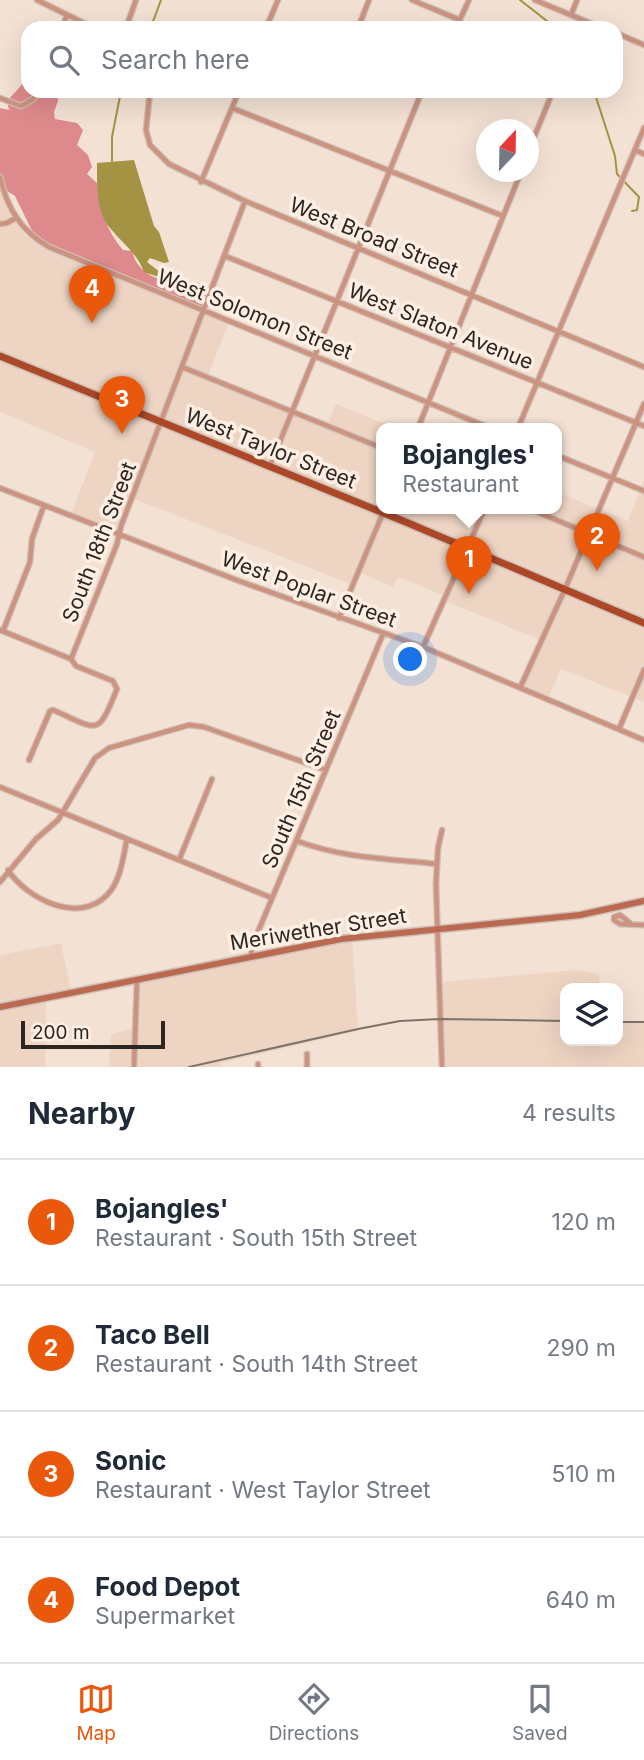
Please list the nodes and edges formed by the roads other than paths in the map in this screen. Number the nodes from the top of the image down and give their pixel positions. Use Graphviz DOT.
graph roads {
  1 [pos="37,0"];
  2 [pos="136,0"];
  3 [pos="278,0"];
  4 [pos="369,0"];
  5 [pos="412,0"];
  6 [pos="469,0"];
  7 [pos="535,0"];
  8 [pos="577,0"];
  9 [pos="67,15"];
  10 [pos="571,15"];
  11 [pos="460,20"];
  12 [pos="581,20"];
  13 [pos="65,21"];
  14 [pos="79,21"];
  15 [pos="128,21"];
  16 [pos="269,21"];
  17 [pos="361,21"];
  18 [pos="623,36"];
  19 [pos="644,44"];
  20 [pos="0,98"];
  21 [pos="34,98"];
  22 [pos="149,98"];
  23 [pos="236,98"];
  24 [pos="419,98"];
  25 [pos="550,98"];
  26 [pos="232,108"];
  27 [pos="539,125"];
  28 [pos="644,128"];
  29 [pos="635,150"];
  30 [pos="644,154"];
  31 [pos="391,171"];
  32 [pos="0,177"];
  33 [pos="201,182"];
  34 [pos="517,182"];
  35 [pos="245,201"];
  36 [pos="503,216"];
  37 [pos="16,218"];
  38 [pos="0,224"];
  39 [pos="359,249"];
  40 [pos="225,256"];
  41 [pos="471,295"];
  42 [pos="338,300"];
  43 [pos="204,310"];
  44 [pos="559,331"];
  45 [pos="451,347"];
  46 [pos="0,356"];
  47 [pos="315,356"];
  48 [pos="644,367"];
  49 [pos="182,368"];
  50 [pos="537,382"];
  51 [pos="428,402"];
  52 [pos="644,404"];
  53 [pos="292,412"];
  54 [pos="162,422"];
  55 [pos="420,423"];
  56 [pos="478,423"];
  57 [pos="520,423"];
  58 [pos="636,423"];
  59 [pos="644,426"];
  60 [pos="376,446"];
  61 [pos="562,457"];
  62 [pos="270,466"];
  63 [pos="612,478"];
  64 [pos="0,488"];
  65 [pos="644,491"];
  66 [pos="44,505"];
  67 [pos="376,507"];
  68 [pos="382,514"];
  69 [pos="393,514"];
  70 [pos="482,514"];
  71 [pos="542,514"];
  72 [pos="589,534"];
  73 [pos="119,535"];
  74 [pos="467,547"];
  75 [pos="644,557"];
  76 [pos="565,589"];
  77 [pos="338,618"];
  78 [pos="644,623"];
  79 [pos="1,631"];
  80 [pos="383,634"];
  81 [pos="423,647"];
  82 [pos="71,659"];
  83 [pos="644,670"];
  84 [pos="520,688"];
  85 [pos="619,729"];
  86 [pos="644,740"];
  87 [pos="29,760"];
  88 [pos="326,770"];
  89 [pos="212,779"];
  90 [pos="0,787"];
  91 [pos="63,813"];
  92 [pos="442,830"];
  93 [pos="127,839"];
  94 [pos="297,841"];
  95 [pos="179,860"];
  96 [pos="438,864"];
  97 [pos="8,870"];
  98 [pos="0,882"];
  99 [pos="272,898"];
  100 [pos="644,901"];
  101 [pos="630,923"];
  102 [pos="644,925"];
  103 [pos="438,929"];
  104 [pos="251,956"];
  105 [pos="137,979"];
  106 [pos="0,1007"];
  107 [pos="307,1054"];
  108 [pos="134,1067"];
  109 [pos="307,1067"];
  110 [pos="442,1067"];
  1 -- 9 [label="street"];
  2 -- 15 [label="street"];
  3 -- 16 [label="street"];
  4 -- 17 [label="street"];
  5 -- 11 [label="street"];
  6 -- 11 [label="street"];
  7 -- 10 [label="street"];
  8 -- 10 [label="street"];
  9 -- 13 [label="street"];
  9 -- 14 [label="street"];
  10 -- 12 [label="street"];
  18 -- 19 [label="street"];
  20 -- 21 [label="street"];
  22 -- 33 [label="street, West Broad Street"];
  23 -- 26 [label="street"];
  24 -- 31 [label="street"];
  25 -- 27 [label="street"];
  26 -- 31 [label="street"];
  26 -- 33 [label="street"];
  28 -- 29 [label="street"];
  29 -- 30 [label="street"];
  29 -- 44 [label="street"];
  31 -- 36 [label="street"];
  31 -- 39 [label="street"];
  32 -- 37 [label="street, West Solomon Street"];
  33 -- 35 [label="street, West Broad Street"];
  34 -- 36 [label="street"];
  35 -- 39 [label="street, West Broad Street"];
  35 -- 40 [label="street, South 18th Street"];
  36 -- 41 [label="street"];
  37 -- 38 [label="street"];
  37 -- 43 [label="street, West Solomon Street"];
  39 -- 41 [label="street, West Broad Street"];
  39 -- 42 [label="street"];
  40 -- 42 [label="street, West Slaton Avenue"];
  40 -- 43 [label="street, South 18th Street"];
  41 -- 44 [label="street, West Broad Street"];
  41 -- 45 [label="street"];
  42 -- 45 [label="street, West Slaton Avenue"];
  42 -- 47 [label="street"];
  43 -- 47 [label="street, West Solomon Street"];
  43 -- 49 [label="street, South 18th Street"];
  44 -- 48 [label="street, West Broad Street"];
  44 -- 50 [label="street"];
  45 -- 50 [label="street, West Slaton Avenue"];
  45 -- 51 [label="street"];
  46 -- 54 [label="main road, West Taylor Street"];
  47 -- 51 [label="street, West Solomon Street"];
  47 -- 53 [label="street"];
  49 -- 53 [label="street"];
  49 -- 54 [label="street, South 18th Street"];
  50 -- 57 [label="street"];
  50 -- 58 [label="street, West Slaton Avenue"];
  51 -- 55 [label="street"];
  51 -- 56 [label="street, West Solomon Street"];
  52 -- 58 [label="street"];
  53 -- 60 [label="street"];
  53 -- 62 [label="street"];
  54 -- 62 [label="main road, West Taylor Street"];
  54 -- 73 [label="street, South 18th Street"];
  58 -- 59 [label="street, West Slaton Avenue"];
  58 -- 63 [label="street"];
  61 -- 63 [label="street"];
  62 -- 67 [label="main road, West Taylor Street"];
  63 -- 65 [label="street"];
  63 -- 72 [label="street"];
  64 -- 66 [label="street, West Poplar Street"];
  66 -- 73 [label="street, West Poplar Street"];
  66 -- 79 [label="street"];
  68 -- 77 [label="street"];
  69 -- 74 [label="main road, West Taylor Street"];
  70 -- 74 [label="street"];
  71 -- 72 [label="street"];
  72 -- 75 [label="street"];
  72 -- 76 [label="street"];
  73 -- 77 [label="street, West Poplar Street"];
  73 -- 82 [label="street, South 18th Street"];
  74 -- 76 [label="main road, West Taylor Street"];
  74 -- 81 [label="street"];
  76 -- 78 [label="main road, West Taylor Street"];
  76 -- 84 [label="street"];
  77 -- 80 [label="street, West Poplar Street"];
  79 -- 82 [label="street"];
  80 -- 81 [label="street, West Poplar Street"];
  80 -- 88 [label="street, South 15th Street"];
  81 -- 84 [label="street, West Poplar Street"];
  82 -- 87 [label="street"];
  83 -- 85 [label="street"];
  84 -- 85 [label="street, West Poplar Street"];
  85 -- 86 [label="street, West Poplar Street"];
  88 -- 91 [label="street"];
  88 -- 94 [label="street, South 15th Street"];
  89 -- 95 [label="street"];
  90 -- 91 [label="street"];
  91 -- 93 [label="street"];
  91 -- 97 [label="street"];
  92 -- 96 [label="street"];
  93 -- 95 [label="street"];
  93 -- 97 [label="street"];
  94 -- 96 [label="street"];
  94 -- 99 [label="street, South 15th Street"];
  95 -- 99 [label="street"];
  96 -- 103 [label="street"];
  97 -- 98 [label="street"];
  99 -- 104 [label="street, South 15th Street"];
  100 -- 103 [label="street, Meriwether Street"];
  101 -- 102 [label="street"];
  103 -- 104 [label="street, Meriwether Street"];
  103 -- 110 [label="street"];
  104 -- 105 [label="street, Meriwether Street"];
  105 -- 106 [label="street, Meriwether Street"];
  105 -- 108 [label="street"];
  107 -- 109 [label="street"];
}
